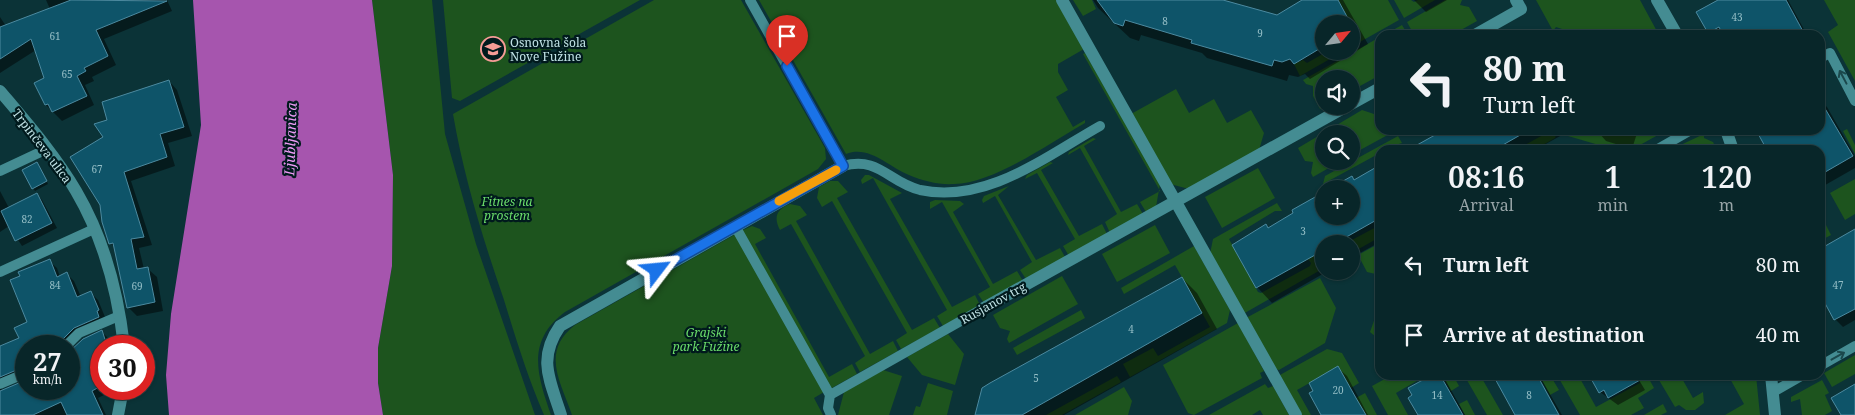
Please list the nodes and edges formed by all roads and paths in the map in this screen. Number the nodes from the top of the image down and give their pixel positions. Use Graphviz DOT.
graph roads {
  1 [pos="750,0"];
  2 [pos="1062,0"];
  3 [pos="1516,0"];
  4 [pos="1657,0"];
  5 [pos="1484,30"];
  6 [pos="1674,30"];
  7 [pos="1825,56"];
  8 [pos="0,91"];
  9 [pos="1375,91"];
  10 [pos="1360,99"];
  11 [pos="1855,101"];
  12 [pos="1331,115"];
  13 [pos="1100,126"];
  14 [pos="1682,135"];
  15 [pos="1665,145"];
  16 [pos="46,149"];
  17 [pos="843,166"];
  18 [pos="0,171"];
  19 [pos="1175,202"];
  20 [pos="735,226"];
  21 [pos="94,229"];
  22 [pos="0,272"];
  23 [pos="982,309"];
  24 [pos="119,316"];
  25 [pos="77,335"];
  26 [pos="122,335"];
  27 [pos="1855,346"];
  28 [pos="1825,363"];
  29 [pos="15,377"];
  30 [pos="1772,380"];
  31 [pos="1794,380"];
  32 [pos="0,384"];
  33 [pos="1773,392"];
  34 [pos="830,395"];
  35 [pos="121,400"];
  36 [pos="118,415"];
  37 [pos="561,415"];
  38 [pos="831,415"];
  39 [pos="1296,415"];
  40 [pos="1775,415"];
  1 -- 17 [label="lane"];
  2 -- 19 [label="street"];
  3 -- 5 [label="street"];
  4 -- 6 [label="street"];
  11 -- 7 [label="lane, one-way"];
  8 -- 16 [label="street, Trpinčeva ulica"];
  9 -- 10 [label="street"];
  12 -- 19 [label="street, Rusjanov trg"];
  13 -- 17 [label="lane"];
  14 -- 15 [label="lane"];
  16 -- 18 [label="lane"];
  16 -- 21 [label="street, Trpinčeva ulica"];
  17 -- 20 [label="street"];
  19 -- 23 [label="street, Rusjanov trg"];
  19 -- 39 [label="street"];
  20 -- 34 [label="lane"];
  20 -- 37 [label="street"];
  21 -- 22 [label="lane"];
  21 -- 24 [label="street, Trpinčeva ulica"];
  23 -- 34 [label="lane, Rusjanov trg"];
  24 -- 25 [label="lane"];
  24 -- 26 [label="street, Trpinčeva ulica"];
  28 -- 27 [label="lane, one-way"];
  29 -- 32 [label="lane"];
  30 -- 33 [label="street"];
  31 -- 33 [label="lane"];
  33 -- 40 [label="street"];
  34 -- 38 [label="lane"];
  35 -- 36 [label="street"];
}
